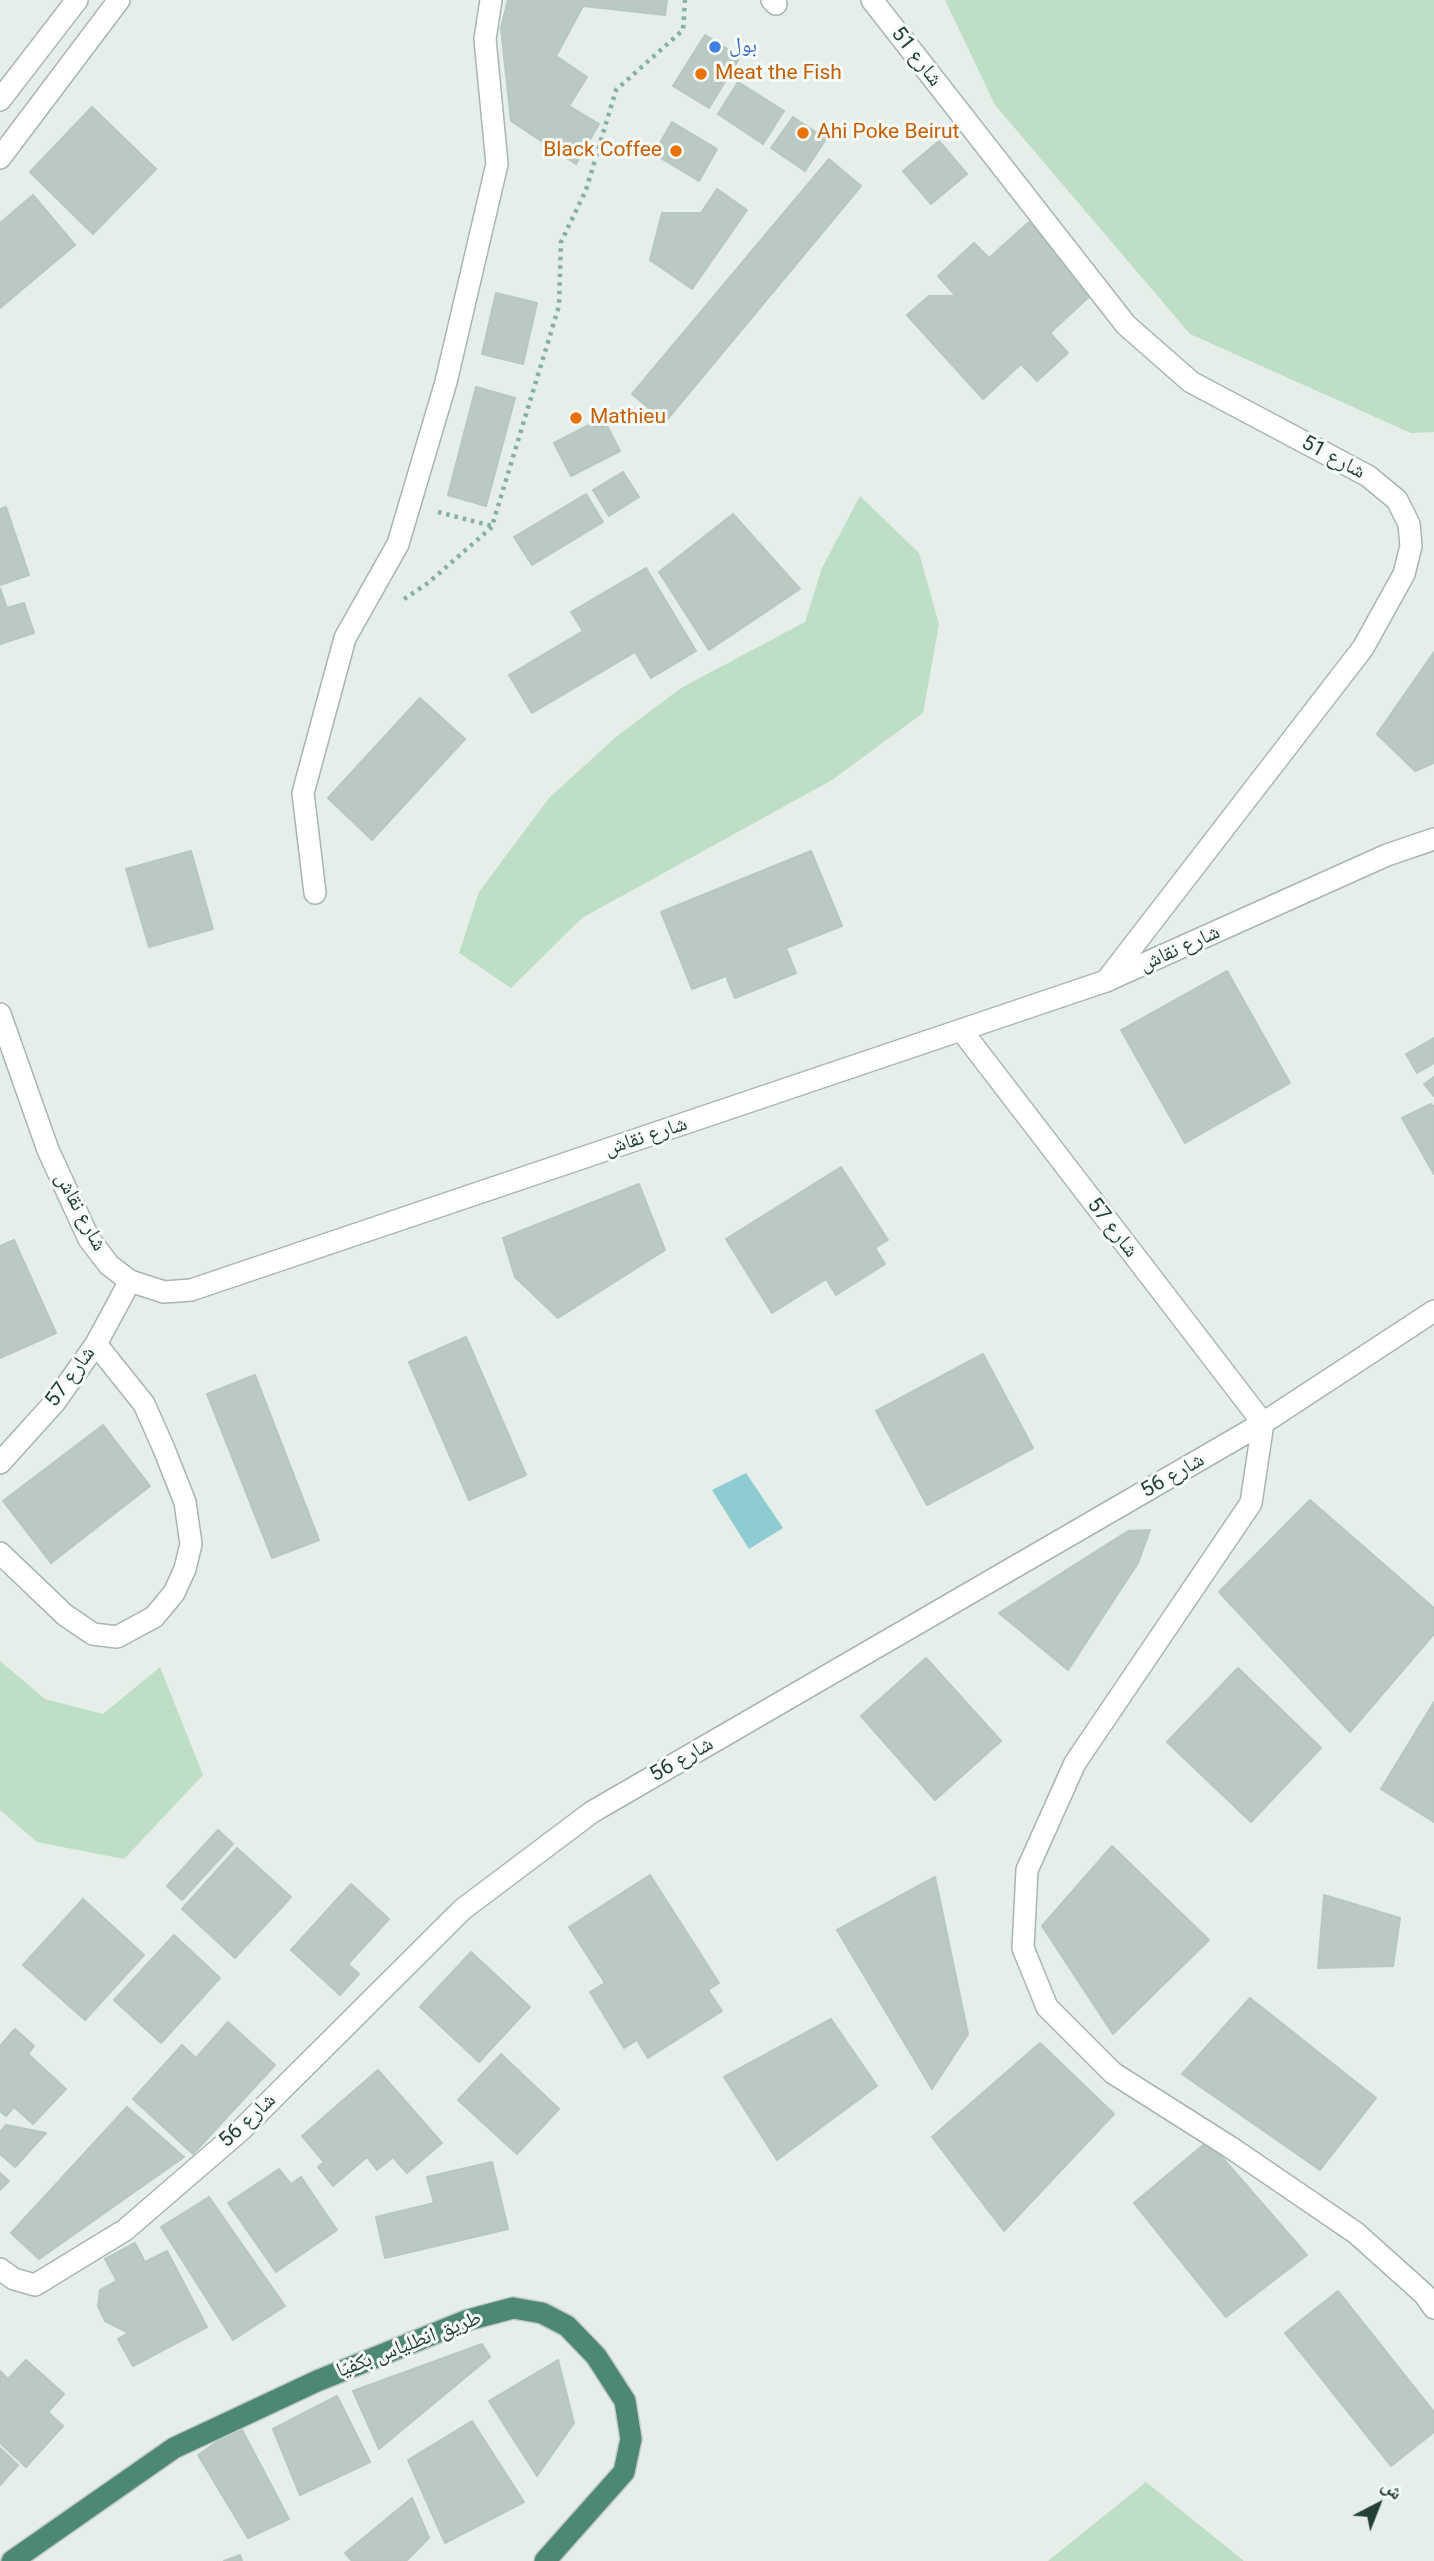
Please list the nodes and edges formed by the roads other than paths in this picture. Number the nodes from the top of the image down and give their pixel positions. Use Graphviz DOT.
graph roads {
  1 [pos="77,0"];
  2 [pos="119,0"];
  3 [pos="491,0"];
  4 [pos="872,0"];
  5 [pos="0,100"];
  6 [pos="0,158"];
  7 [pos="1434,838"];
  8 [pos="315,893"];
  9 [pos="1106,981"];
  10 [pos="0,1014"];
  11 [pos="962,1031"];
  12 [pos="130,1281"];
  13 [pos="1434,1311"];
  14 [pos="96,1344"];
  15 [pos="1264,1423"];
  16 [pos="0,1463"];
  17 [pos="0,1553"];
  18 [pos="0,2269"];
  19 [pos="1434,2308"];
  20 [pos="12,2561"];
  21 [pos="545,2561"];
  1 -- 5 [label="street"];
  2 -- 6 [label="street"];
  3 -- 8 [label="street"];
  4 -- 9 [label="street, شارع 51"];
  7 -- 9 [label="street, شارع نقاش"];
  9 -- 11 [label="street, شارع نقاش"];
  10 -- 12 [label="street, شارع نقاش"];
  11 -- 12 [label="street, شارع نقاش"];
  11 -- 15 [label="street, شارع 57"];
  12 -- 14 [label="street, شارع 57"];
  13 -- 15 [label="street, شارع 56"];
  14 -- 16 [label="street, شارع 57"];
  14 -- 17 [label="street"];
  15 -- 18 [label="street, شارع 56"];
  15 -- 19 [label="street"];
  20 -- 21 [label="highway, طريق انطلياس بكفيّا"];
}
